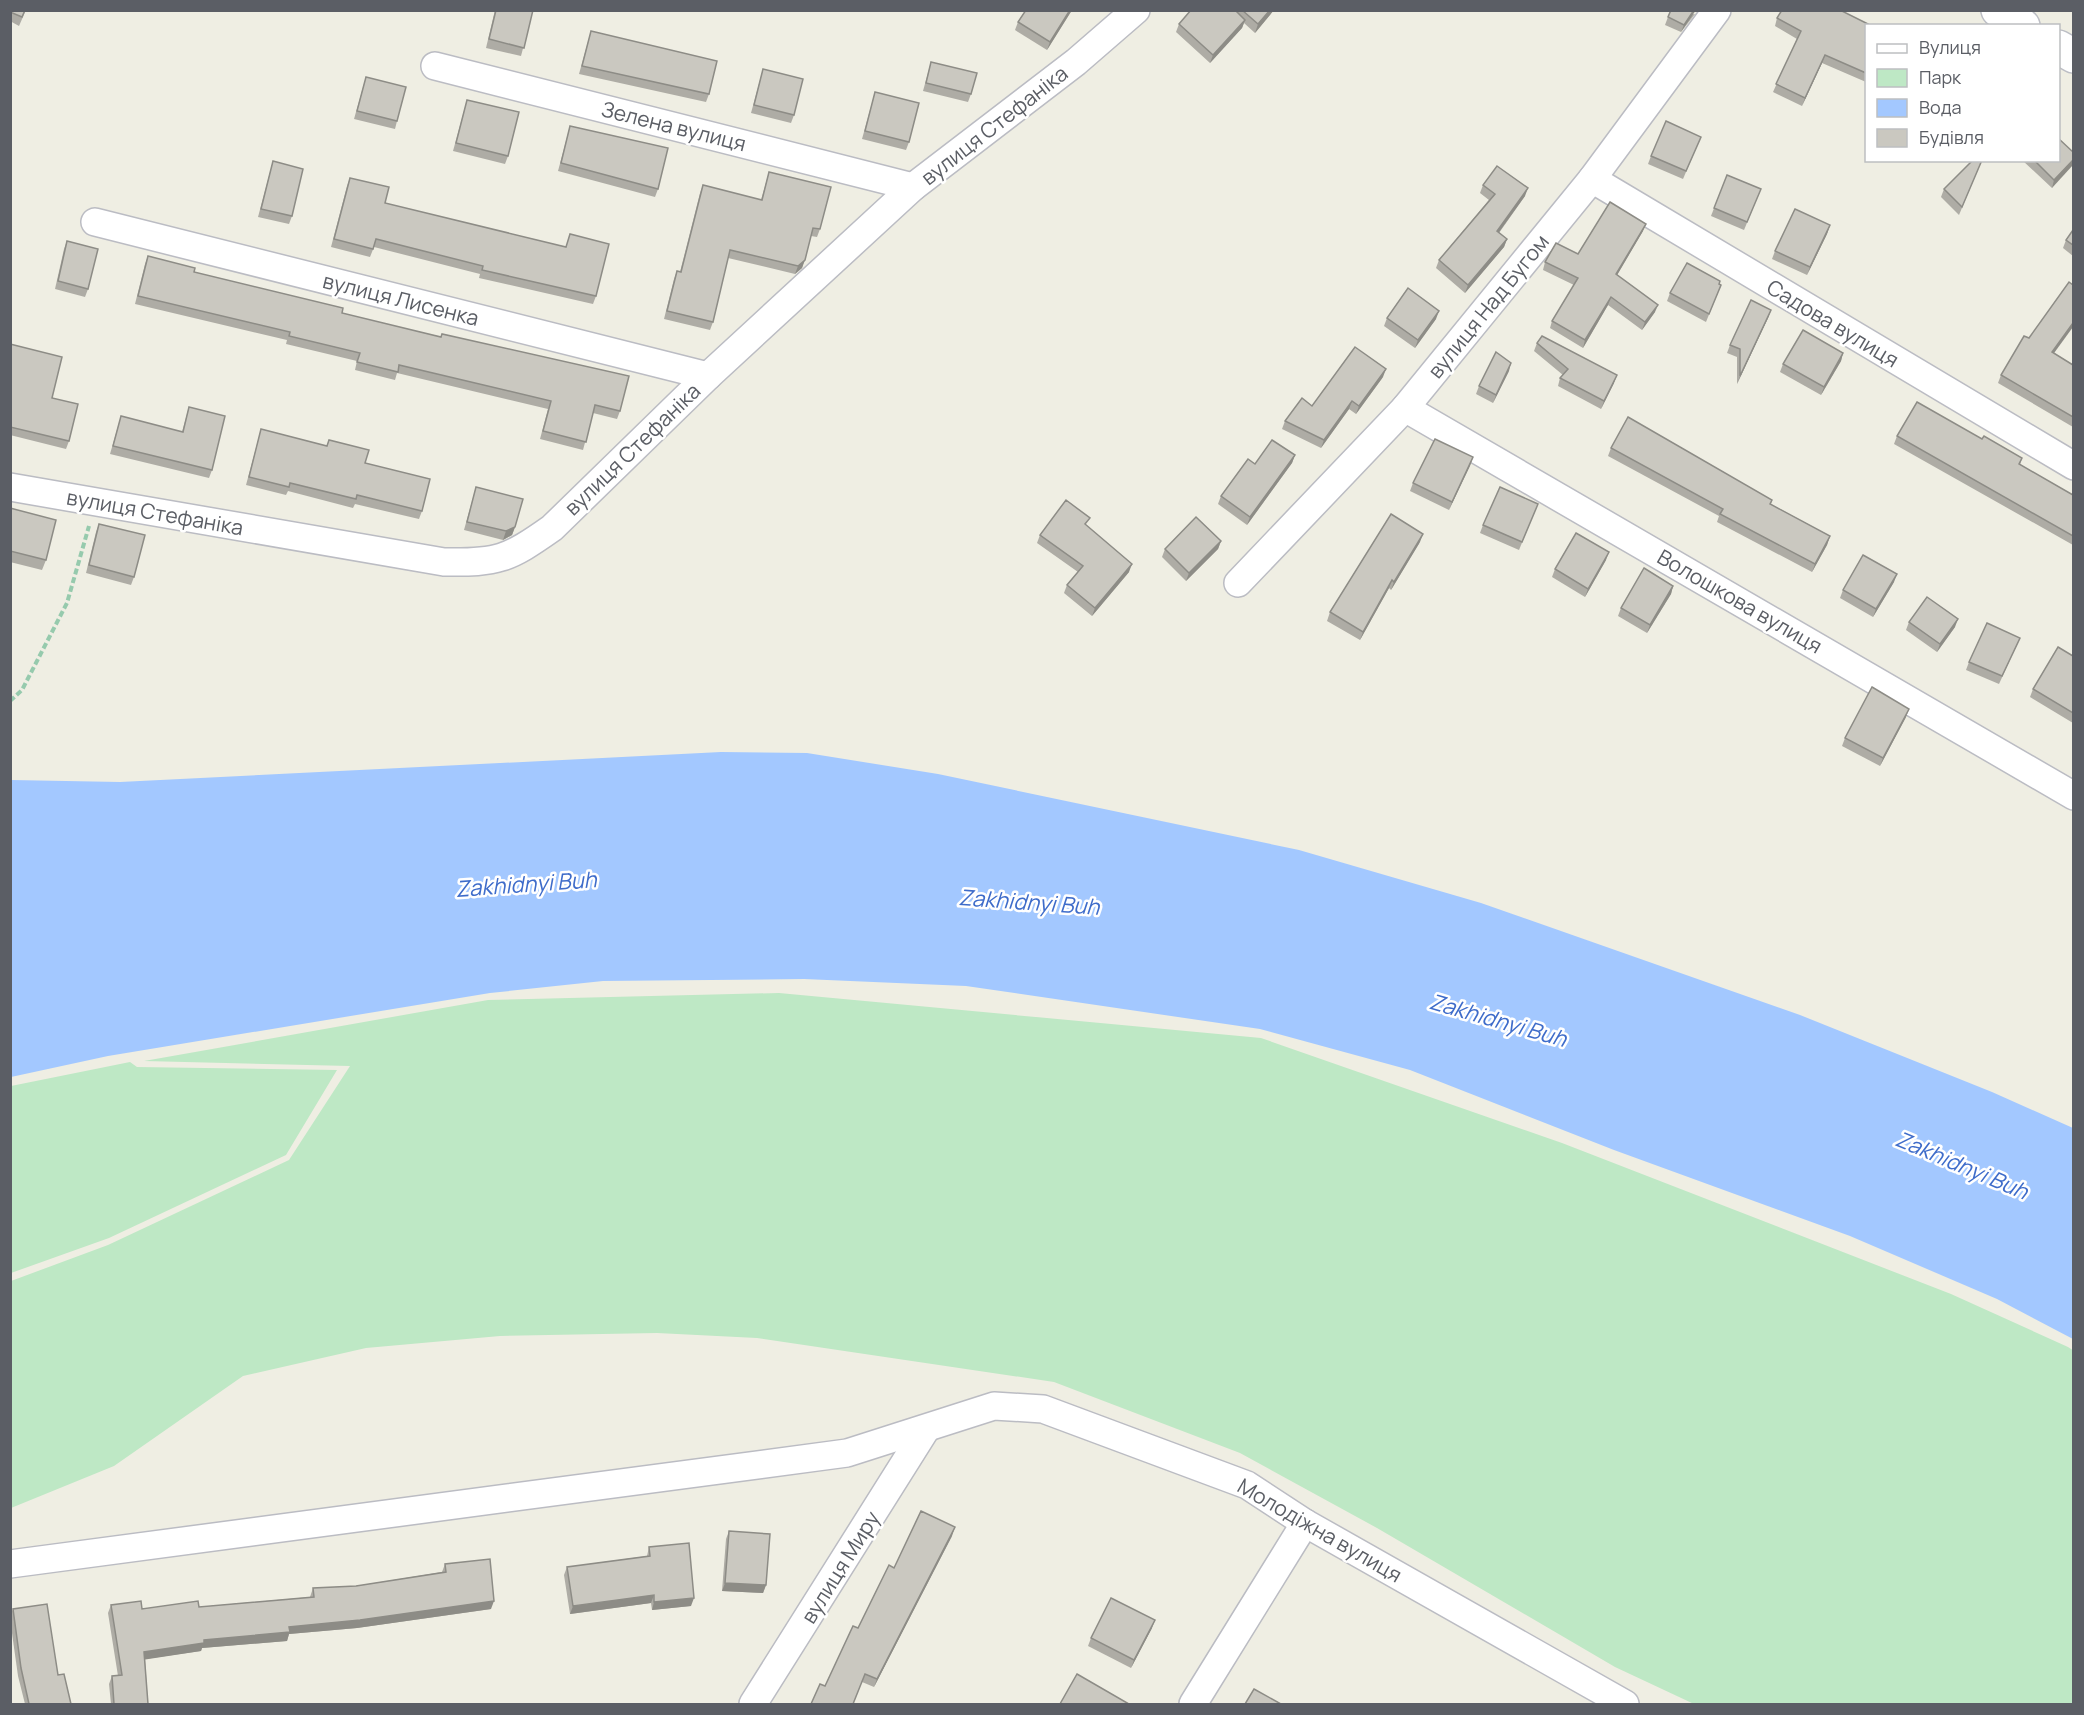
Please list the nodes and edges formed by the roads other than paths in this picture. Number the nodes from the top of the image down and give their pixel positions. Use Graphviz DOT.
graph roads {
  1 [pos="1136,10"];
  2 [pos="1716,10"];
  3 [pos="1998,10"];
  4 [pos="2020,24"];
  5 [pos="2060,48"];
  6 [pos="2073,56"];
  7 [pos="435,66"];
  8 [pos="1592,179"];
  9 [pos="913,187"];
  10 [pos="95,222"];
  11 [pos="708,376"];
  12 [pos="1405,408"];
  13 [pos="2073,466"];
  14 [pos="10,488"];
  15 [pos="1238,584"];
  16 [pos="2073,796"];
  17 [pos="926,1429"];
  18 [pos="1305,1523"];
  19 [pos="10,1564"];
  20 [pos="753,1704"];
  21 [pos="1193,1704"];
  22 [pos="1625,1704"];
  1 -- 9 [label="street, вулиця Стефаніка"];
  2 -- 8 [label="street, вулиця Над Бугом"];
  3 -- 4 [label="street"];
  5 -- 6 [label="street"];
  7 -- 9 [label="street, Зелена вулиця"];
  8 -- 12 [label="street, вулиця Над Бугом"];
  8 -- 13 [label="street, Садова вулиця"];
  9 -- 11 [label="street, вулиця Стефаніка"];
  10 -- 11 [label="street, вулиця Лисенка"];
  11 -- 14 [label="street, вулиця Стефаніка"];
  12 -- 15 [label="street, вулиця Над Бугом"];
  12 -- 16 [label="street, Волошкова вулиця"];
  17 -- 18 [label="street, Молодіжна вулиця"];
  17 -- 19 [label="street, Молодіжна вулиця"];
  17 -- 20 [label="street, вулиця Миру"];
  18 -- 21 [label="street"];
  18 -- 22 [label="street, Молодіжна вулиця"];
}
